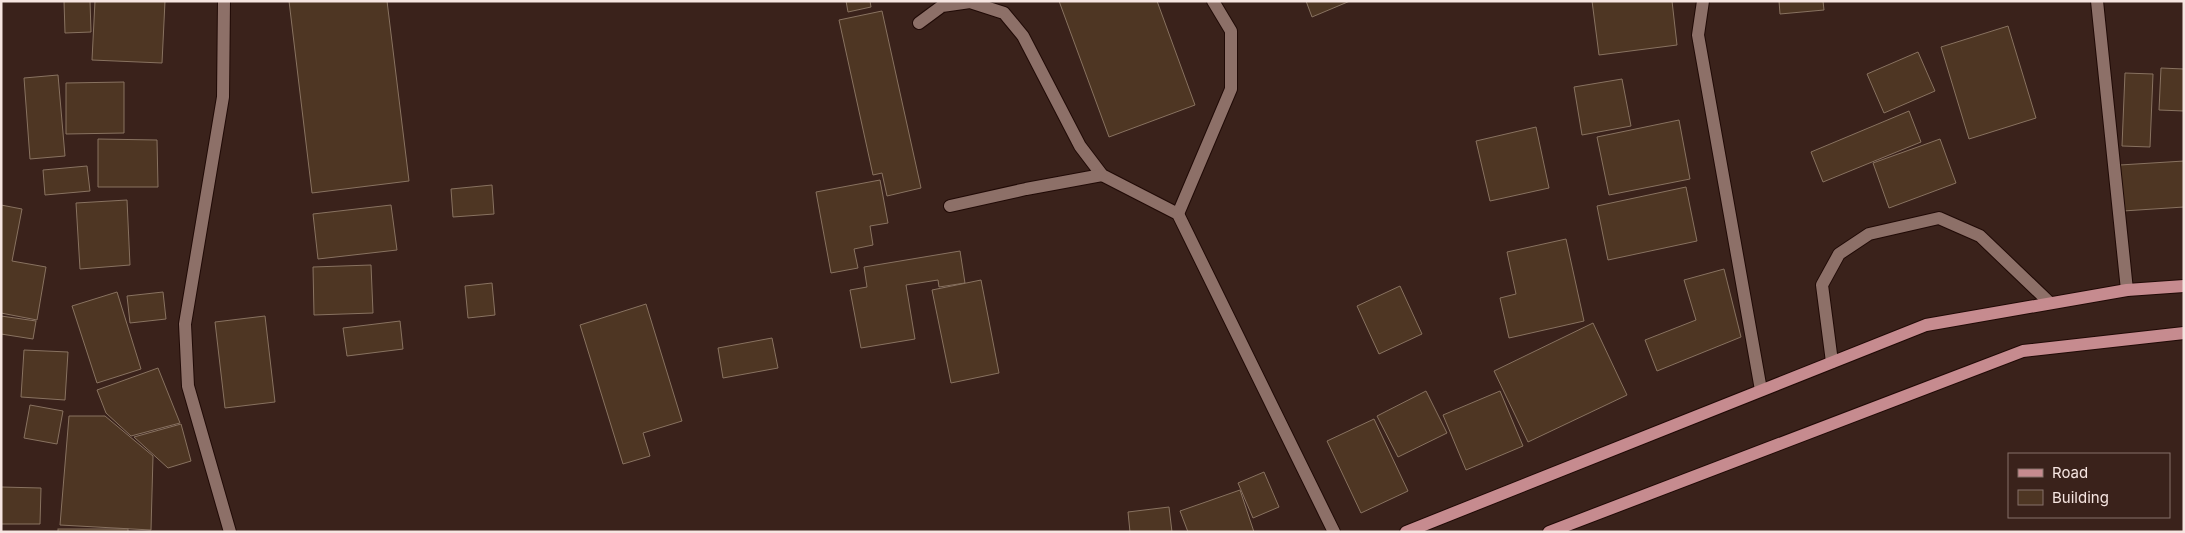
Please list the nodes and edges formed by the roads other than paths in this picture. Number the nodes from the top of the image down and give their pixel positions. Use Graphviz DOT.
graph roads {
  1 [pos="224,1"];
  2 [pos="1213,1"];
  3 [pos="1703,1"];
  4 [pos="2097,1"];
  5 [pos="919,24"];
  6 [pos="1102,175"];
  7 [pos="950,206"];
  8 [pos="1178,214"];
  9 [pos="2184,286"];
  10 [pos="2127,290"];
  11 [pos="2050,303"];
  12 [pos="2184,332"];
  13 [pos="1832,362"];
  14 [pos="1761,390"];
  15 [pos="230,532"];
  16 [pos="1334,532"];
  17 [pos="1406,532"];
  18 [pos="1549,532"];
  1 -- 15 [label="street"];
  2 -- 8 [label="street"];
  3 -- 14 [label="street"];
  4 -- 10 [label="street"];
  5 -- 6 [label="street"];
  6 -- 7 [label="street"];
  6 -- 8 [label="street"];
  8 -- 16 [label="street"];
  9 -- 10 [label="main road"];
  10 -- 11 [label="main road"];
  11 -- 13 [label="main road"];
  11 -- 13 [label="street"];
  12 -- 18 [label="main road"];
  13 -- 14 [label="main road"];
  14 -- 17 [label="main road"];
}
